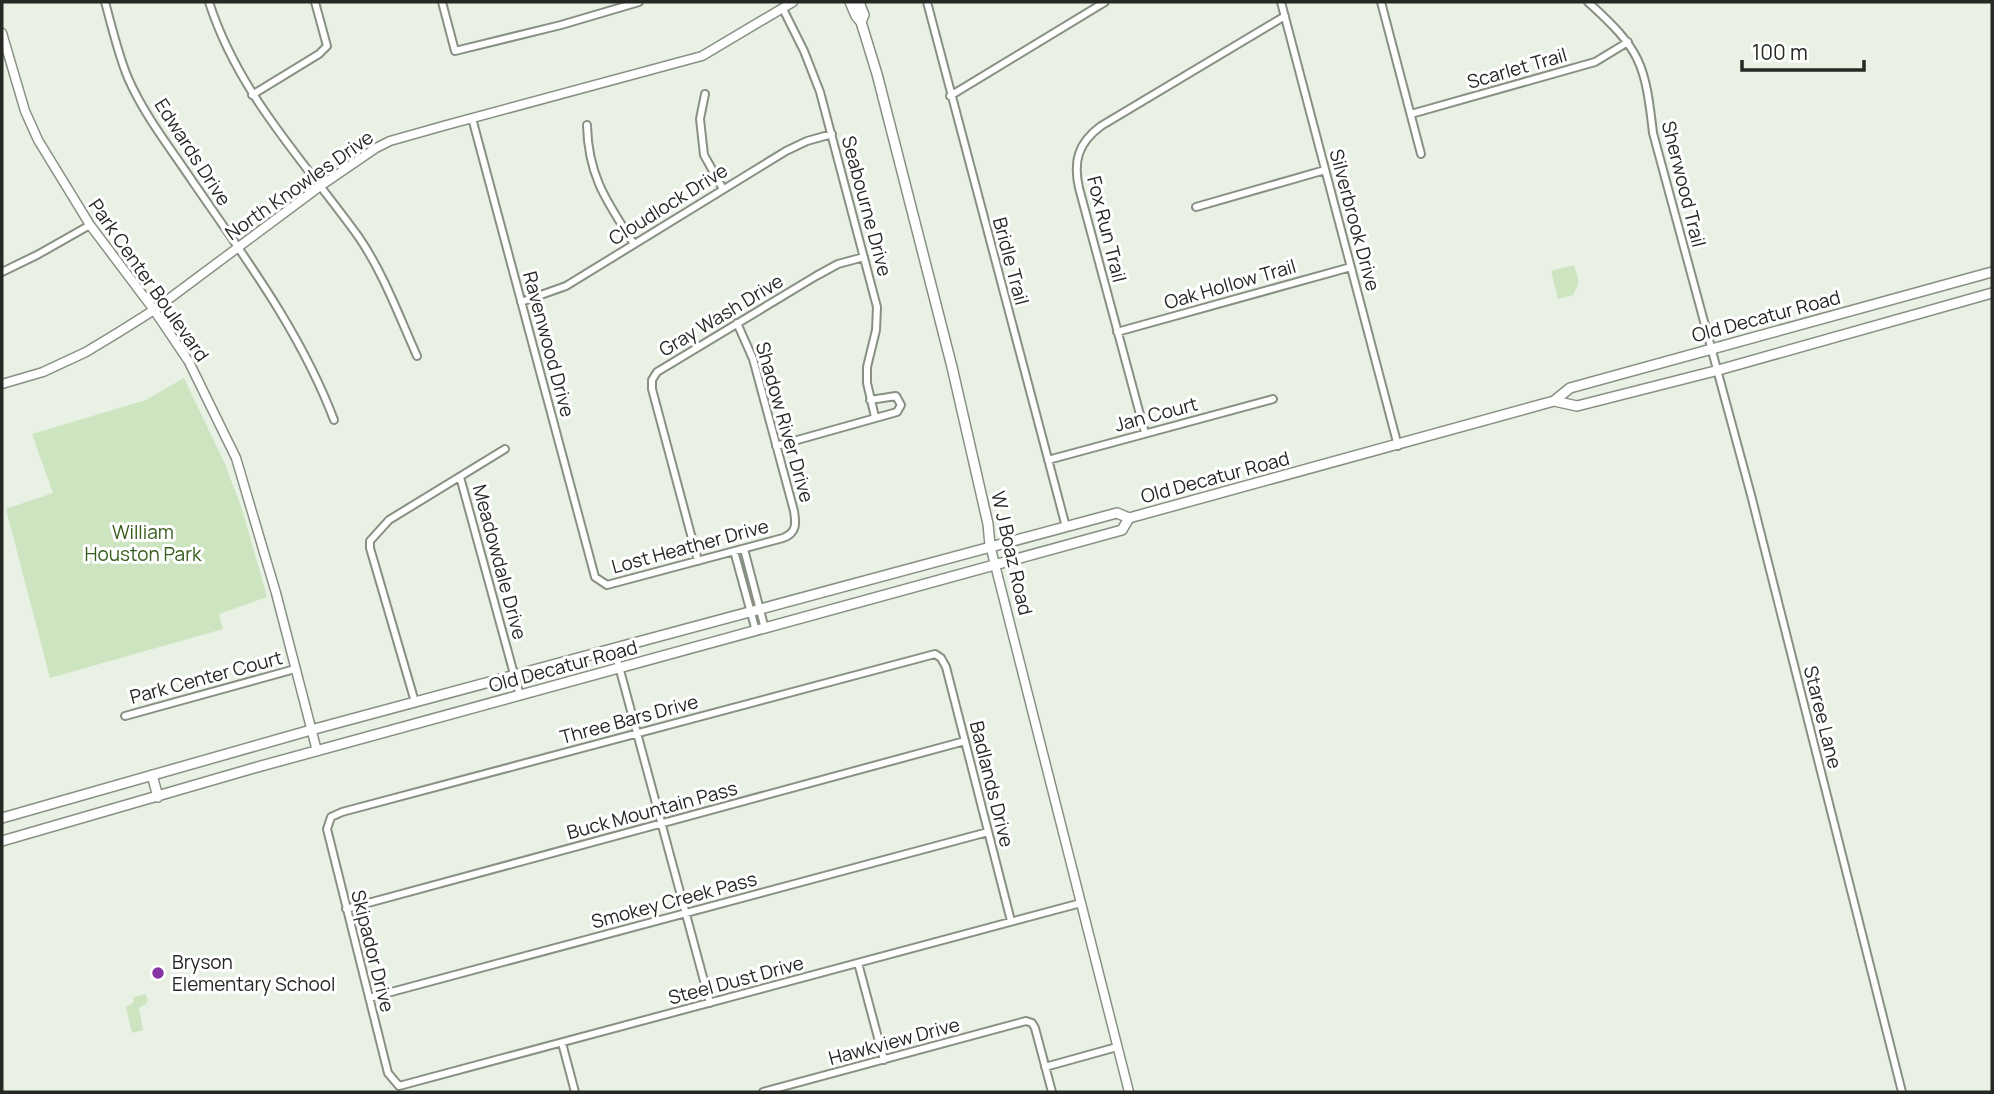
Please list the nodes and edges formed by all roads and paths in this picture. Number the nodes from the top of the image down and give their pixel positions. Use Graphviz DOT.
graph roads {
  1 [pos="105,2"];
  2 [pos="209,2"];
  3 [pos="315,2"];
  4 [pos="442,2"];
  5 [pos="639,2"];
  6 [pos="793,2"];
  7 [pos="850,2"];
  8 [pos="859,2"];
  9 [pos="927,2"];
  10 [pos="1105,2"];
  11 [pos="1281,2"];
  12 [pos="1381,2"];
  13 [pos="1588,2"];
  14 [pos="783,9"];
  15 [pos="1285,16"];
  16 [pos="861,22"];
  17 [pos="2,33"];
  18 [pos="1628,42"];
  19 [pos="705,94"];
  20 [pos="252,95"];
  21 [pos="950,96"];
  22 [pos="1410,114"];
  23 [pos="472,118"];
  24 [pos="587,125"];
  25 [pos="832,134"];
  26 [pos="1421,154"];
  27 [pos="1325,170"];
  28 [pos="319,187"];
  29 [pos="723,189"];
  30 [pos="1196,207"];
  31 [pos="90,225"];
  32 [pos="634,244"];
  33 [pos="238,248"];
  34 [pos="864,257"];
  35 [pos="1351,267"];
  36 [pos="2,272"];
  37 [pos="1992,272"];
  38 [pos="1992,293"];
  39 [pos="521,302"];
  40 [pos="154,310"];
  41 [pos="1834,316"];
  42 [pos="737,323"];
  43 [pos="1117,332"];
  44 [pos="1839,335"];
  45 [pos="1710,350"];
  46 [pos="418,356"];
  47 [pos="1716,371"];
  48 [pos="2,384"];
  49 [pos="1273,399"];
  50 [pos="870,400"];
  51 [pos="1554,401"];
  52 [pos="875,417"];
  53 [pos="334,420"];
  54 [pos="1145,433"];
  55 [pos="776,446"];
  56 [pos="1398,446"];
  57 [pos="505,449"];
  58 [pos="1048,460"];
  59 [pos="460,477"];
  60 [pos="1129,518"];
  61 [pos="1066,527"];
  62 [pos="794,531"];
  63 [pos="990,545"];
  64 [pos="744,549"];
  65 [pos="734,551"];
  66 [pos="698,561"];
  67 [pos="995,564"];
  68 [pos="594,577"];
  69 [pos="755,609"];
  70 [pos="760,630"];
  71 [pos="614,648"];
  72 [pos="939,656"];
  73 [pos="295,669"];
  74 [pos="620,669"];
  75 [pos="514,675"];
  76 [pos="520,696"];
  77 [pos="415,702"];
  78 [pos="125,716"];
  79 [pos="311,730"];
  80 [pos="637,733"];
  81 [pos="965,741"];
  82 [pos="317,751"];
  83 [pos="152,775"];
  84 [pos="158,797"];
  85 [pos="2,818"];
  86 [pos="329,820"];
  87 [pos="662,824"];
  88 [pos="988,832"];
  89 [pos="2,841"];
  90 [pos="1080,902"];
  91 [pos="346,909"];
  92 [pos="686,913"];
  93 [pos="1011,921"];
  94 [pos="858,963"];
  95 [pos="369,998"];
  96 [pos="709,1003"];
  97 [pos="562,1043"];
  98 [pos="1117,1047"];
  99 [pos="884,1060"];
  100 [pos="1045,1067"];
  101 [pos="399,1086"];
  102 [pos="575,1092"];
  103 [pos="763,1092"];
  104 [pos="1052,1092"];
  105 [pos="1129,1092"];
  106 [pos="1902,1092"];
  1 -- 33 [label="street, Edwards Drive"];
  2 -- 20 [label="street"];
  3 -- 20 [label="street"];
  4 -- 5 [label="street"];
  6 -- 14 [label="street, North Knowles Drive"];
  7 -- 16 [label="main road, W J Boaz Road"];
  8 -- 16 [label="main road, W J Boaz Road"];
  9 -- 21 [label="street, Bridle Trail"];
  10 -- 21 [label="street"];
  11 -- 15 [label="street, Silverbrook Drive"];
  12 -- 22 [label="street"];
  13 -- 18 [label="street, Sherwood Trail"];
  14 -- 23 [label="street, North Knowles Drive"];
  14 -- 25 [label="street, Seabourne Drive"];
  15 -- 27 [label="street, Silverbrook Drive"];
  15 -- 43 [label="street, Fox Run Trail"];
  16 -- 63 [label="main road, W J Boaz Road"];
  17 -- 31 [label="street, Park Center Boulevard"];
  18 -- 22 [label="street, Scarlet Trail"];
  18 -- 45 [label="street, Sherwood Trail"];
  19 -- 29 [label="street"];
  20 -- 28 [label="street"];
  21 -- 58 [label="street, Bridle Trail"];
  22 -- 26 [label="street"];
  23 -- 28 [label="street, North Knowles Drive"];
  23 -- 39 [label="street, Ravenwood Drive"];
  24 -- 32 [label="street"];
  25 -- 29 [label="street, Cloudlock Drive"];
  25 -- 34 [label="street, Seabourne Drive"];
  27 -- 30 [label="street"];
  27 -- 35 [label="street, Silverbrook Drive"];
  28 -- 33 [label="street, North Knowles Drive"];
  28 -- 46 [label="street"];
  29 -- 32 [label="street, Cloudlock Drive"];
  31 -- 36 [label="street"];
  31 -- 40 [label="street, Park Center Boulevard"];
  32 -- 39 [label="street, Cloudlock Drive"];
  33 -- 40 [label="street, North Knowles Drive"];
  33 -- 53 [label="street, Edwards Drive"];
  34 -- 42 [label="street, Gray Wash Drive"];
  34 -- 50 [label="street, Seabourne Drive"];
  35 -- 43 [label="street, Oak Hollow Trail"];
  35 -- 56 [label="street, Silverbrook Drive"];
  37 -- 41 [label="main road, Old Decatur Road"];
  38 -- 44 [label="main road, Old Decatur Road"];
  39 -- 68 [label="street, Ravenwood Drive"];
  40 -- 48 [label="street, North Knowles Drive"];
  40 -- 73 [label="street, Park Center Boulevard"];
  41 -- 44 [label="main road"];
  41 -- 45 [label="main road, Old Decatur Road"];
  42 -- 55 [label="street, Shadow River Drive"];
  42 -- 66 [label="street, Gray Wash Drive"];
  43 -- 54 [label="street, Fox Run Trail"];
  44 -- 47 [label="main road, Old Decatur Road"];
  45 -- 47 [label="street, Staree Lane"];
  45 -- 51 [label="main road, Old Decatur Road"];
  47 -- 51 [label="main road, Old Decatur Road"];
  47 -- 106 [label="street, Staree Lane"];
  49 -- 54 [label="street, Jan Court"];
  50 -- 52 [label="street, Seabourne Drive"];
  50 -- 52 [label="street"];
  51 -- 56 [label="main road, Old Decatur Road"];
  52 -- 55 [label="street"];
  54 -- 58 [label="street, Jan Court"];
  55 -- 62 [label="street, Shadow River Drive"];
  56 -- 60 [label="main road, Old Decatur Road"];
  57 -- 59 [label="street"];
  58 -- 61 [label="street, Bridle Trail"];
  59 -- 75 [label="street, Meadowdale Drive"];
  59 -- 77 [label="street"];
  60 -- 61 [label="main road, Old Decatur Road"];
  60 -- 67 [label="main road, Old Decatur Road"];
  61 -- 63 [label="main road, Old Decatur Road"];
  62 -- 64 [label="street, Lost Heather Drive"];
  63 -- 67 [label="street, W J Boaz Road"];
  63 -- 69 [label="main road, Old Decatur Road"];
  64 -- 65 [label="street, Lost Heather Drive"];
  64 -- 69 [label="street"];
  65 -- 66 [label="street, Lost Heather Drive"];
  65 -- 69 [label="street"];
  66 -- 68 [label="street, Lost Heather Drive"];
  67 -- 70 [label="main road, Old Decatur Road"];
  67 -- 90 [label="street, W J Boaz Road"];
  69 -- 70 [label="street"];
  69 -- 71 [label="main road, Old Decatur Road"];
  70 -- 74 [label="main road, Old Decatur Road"];
  71 -- 74 [label="street"];
  71 -- 75 [label="main road, Old Decatur Road"];
  72 -- 80 [label="street, Three Bars Drive"];
  72 -- 81 [label="street, Badlands Drive"];
  73 -- 78 [label="street, Park Center Court"];
  73 -- 79 [label="street, Park Center Boulevard"];
  74 -- 76 [label="main road, Old Decatur Road"];
  74 -- 80 [label="street"];
  75 -- 76 [label="street, Meadowdale Drive"];
  75 -- 77 [label="main road, Old Decatur Road"];
  76 -- 82 [label="main road, Old Decatur Road"];
  77 -- 79 [label="main road, Old Decatur Road"];
  79 -- 82 [label="street, Park Center Boulevard"];
  79 -- 83 [label="main road, Old Decatur Road"];
  80 -- 86 [label="street, Three Bars Drive"];
  80 -- 87 [label="street"];
  81 -- 87 [label="street, Buck Mountain Pass"];
  81 -- 88 [label="street, Badlands Drive"];
  82 -- 84 [label="main road, Old Decatur Road"];
  83 -- 84 [label="main road"];
  83 -- 85 [label="main road, Old Decatur Road"];
  84 -- 89 [label="main road, Old Decatur Road"];
  86 -- 91 [label="street, Skipador Drive"];
  87 -- 91 [label="street, Buck Mountain Pass"];
  87 -- 92 [label="street"];
  88 -- 92 [label="street, Smokey Creek Pass"];
  88 -- 93 [label="street, Badlands Drive"];
  90 -- 93 [label="street, Steel Dust Drive"];
  90 -- 98 [label="street, W J Boaz Road"];
  91 -- 95 [label="street, Skipador Drive"];
  92 -- 95 [label="street, Smokey Creek Pass"];
  92 -- 96 [label="street"];
  93 -- 94 [label="street, Steel Dust Drive"];
  94 -- 96 [label="street, Steel Dust Drive"];
  94 -- 99 [label="street"];
  95 -- 101 [label="street, Skipador Drive"];
  96 -- 97 [label="street, Steel Dust Drive"];
  97 -- 101 [label="street, Steel Dust Drive"];
  97 -- 102 [label="street"];
  98 -- 100 [label="street"];
  98 -- 105 [label="street, W J Boaz Road"];
  99 -- 100 [label="street, Hawkview Drive"];
  99 -- 103 [label="street, Hawkview Drive"];
  100 -- 104 [label="street"];
}
